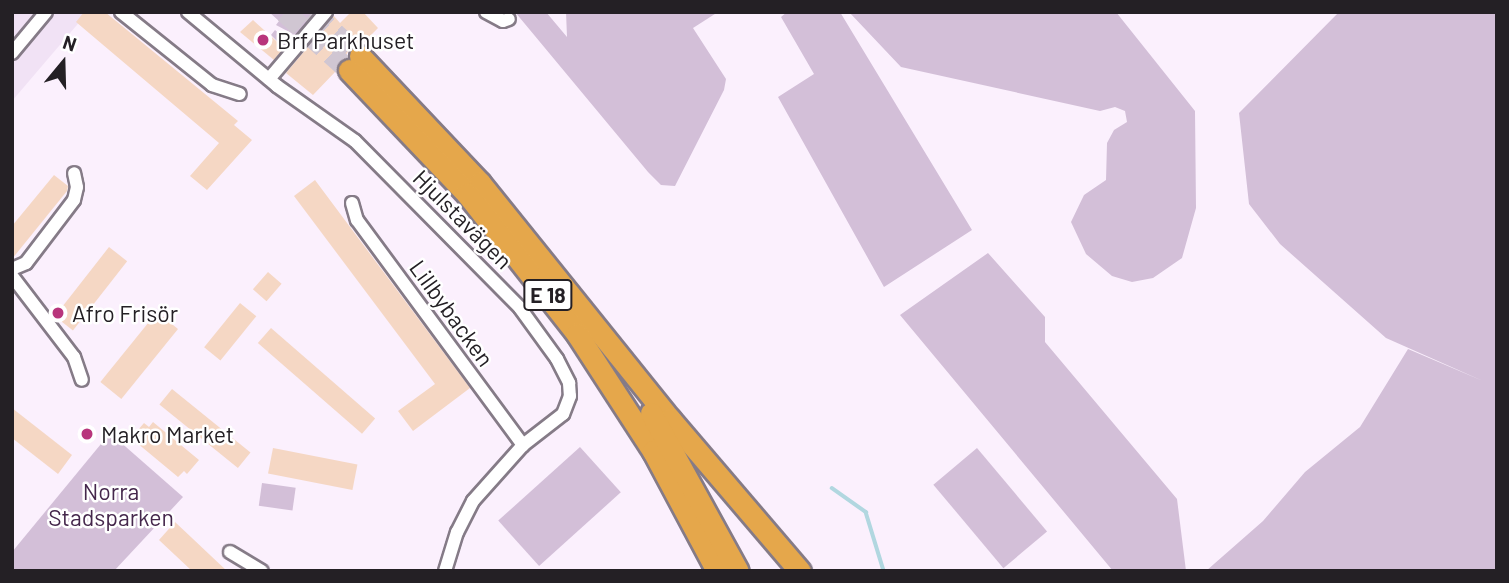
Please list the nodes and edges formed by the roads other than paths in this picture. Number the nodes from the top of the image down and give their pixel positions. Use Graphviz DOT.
graph roads {
  1 [pos="46,12"];
  2 [pos="121,12"];
  3 [pos="188,12"];
  4 [pos="326,12"];
  5 [pos="486,12"];
  6 [pos="509,19"];
  7 [pos="12,53"];
  8 [pos="268,79"];
  9 [pos="240,94"];
  10 [pos="74,173"];
  11 [pos="352,203"];
  12 [pos="12,269"];
  13 [pos="12,276"];
  14 [pos="591,322"];
  15 [pos="82,380"];
  16 [pos="523,445"];
  17 [pos="230,552"];
  18 [pos="262,571"];
  19 [pos="445,571"];
  20 [pos="717,571"];
  21 [pos="738,571"];
  22 [pos="800,571"];
  1 -- 7 [label="street"];
  2 -- 9 [label="street"];
  3 -- 8 [label="street, Hjulstavägen"];
  4 -- 8 [label="street"];
  5 -- 6 [label="street"];
  8 -- 16 [label="street, Hjulstavägen"];
  10 -- 12 [label="street"];
  11 -- 16 [label="street, Lillbybacken"];
  13 -- 15 [label="street"];
  14 -- 20 [label="highway, E 18"];
  14 -- 21 [label="highway, E 18"];
  14 -- 22 [label="highway"];
  16 -- 19 [label="street, Hjulstavägen"];
  17 -- 18 [label="street"];
}
